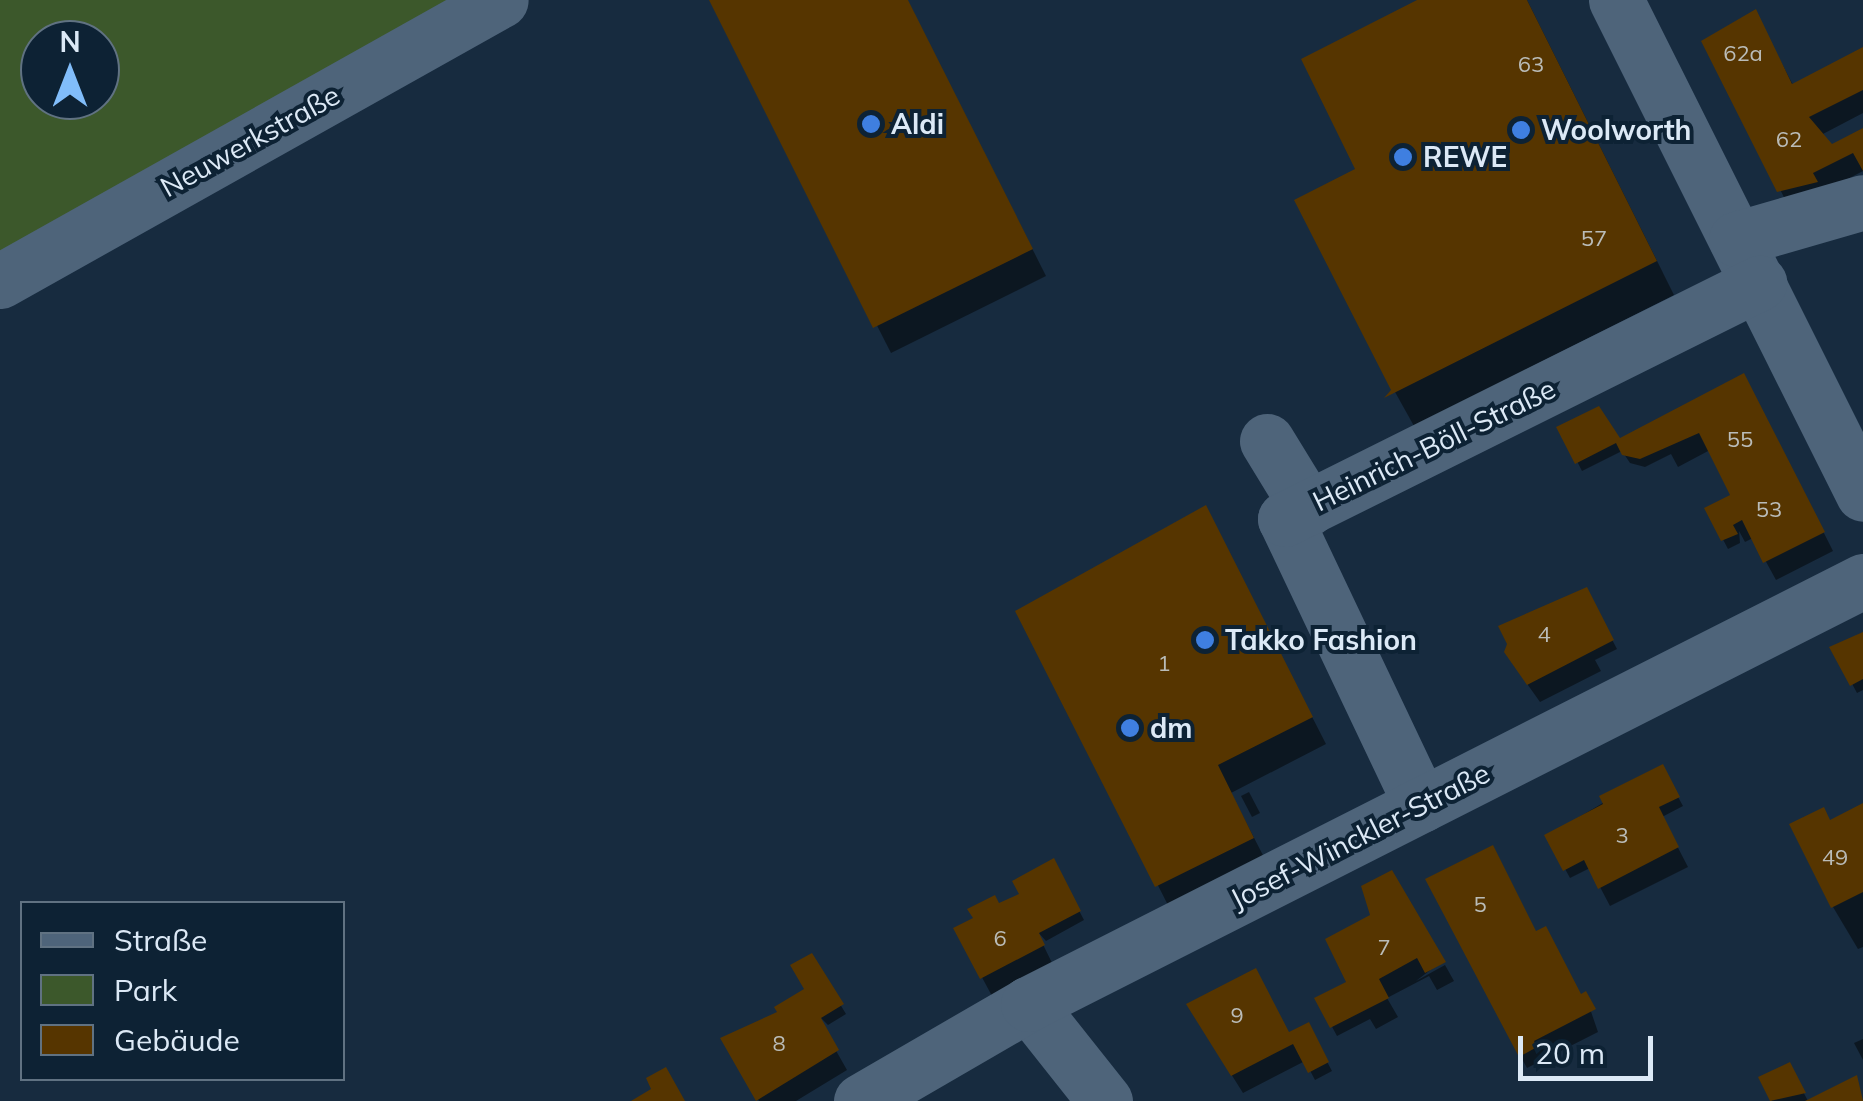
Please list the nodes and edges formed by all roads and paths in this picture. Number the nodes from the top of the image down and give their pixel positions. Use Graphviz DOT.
graph roads {
  1 [pos="501,0"];
  2 [pos="1616,0"];
  3 [pos="1863,202"];
  4 [pos="1747,261"];
  5 [pos="0,281"];
  6 [pos="1267,441"];
  7 [pos="1863,494"];
  8 [pos="1308,508"];
  9 [pos="1863,580"];
  10 [pos="1422,805"];
  11 [pos="1028,1004"];
  12 [pos="861,1101"];
  13 [pos="1105,1101"];
  1 -- 5 [label="street, Neuwerkstraße"];
  2 -- 4 [label="street"];
  3 -- 4 [label="street, Heinrich-Böll-Straße"];
  4 -- 7 [label="street"];
  4 -- 8 [label="street, Heinrich-Böll-Straße"];
  6 -- 8 [label="street"];
  8 -- 10 [label="street, Heinrich-Böll-Straße"];
  9 -- 10 [label="street, Josef-Winckler-Straße"];
  10 -- 11 [label="street, Josef-Winckler-Straße"];
  11 -- 12 [label="street, Josef-Winckler-Straße"];
  11 -- 13 [label="street"];
}
